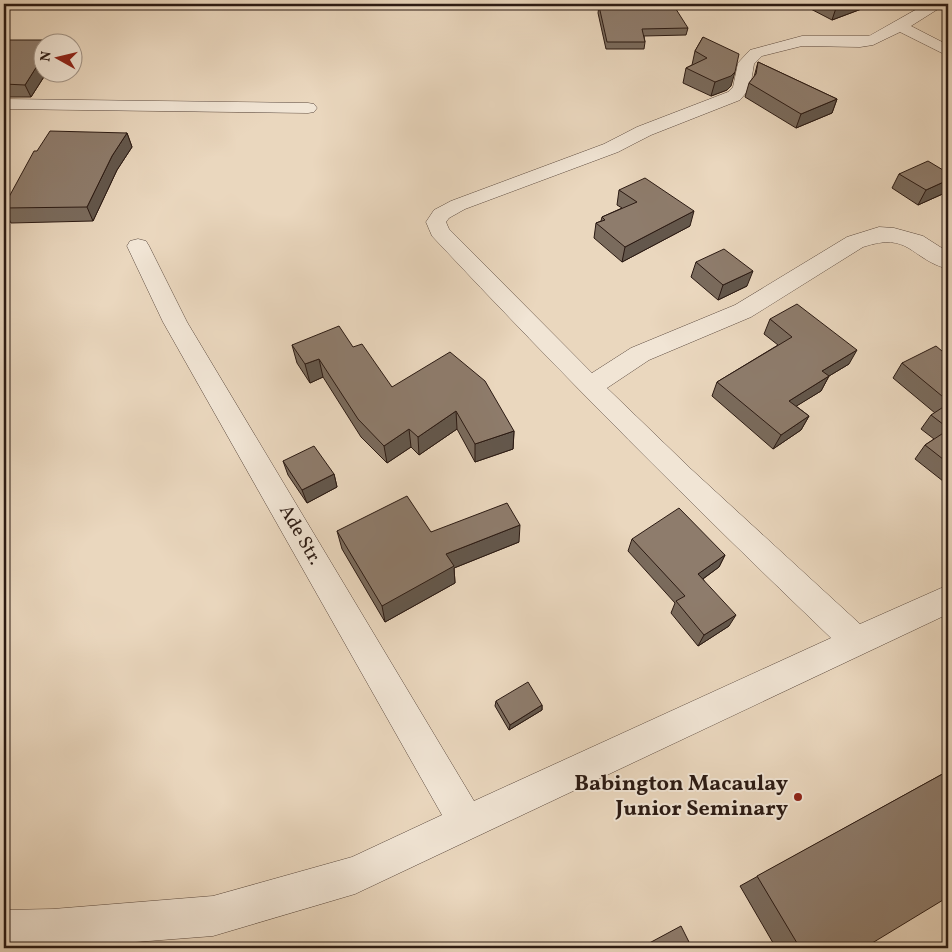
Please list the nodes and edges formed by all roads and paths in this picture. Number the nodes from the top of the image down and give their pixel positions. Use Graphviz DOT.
graph roads {
  1 [pos="269,4"];
  2 [pos="324,4"];
  3 [pos="938,4"];
  4 [pos="900,26"];
  5 [pos="948,51"];
  6 [pos="4,104"];
  7 [pos="308,108"];
  8 [pos="138,246"];
  9 [pos="948,262"];
  10 [pos="590,386"];
  11 [pos="948,599"];
  12 [pos="857,642"];
  13 [pos="467,823"];
  14 [pos="4,930"];
  15 [pos="56,938"];
  1 -- 2 [label="street"];
  3 -- 4 [label="street"];
  4 -- 5 [label="street"];
  4 -- 10 [label="street"];
  6 -- 7 [label="street"];
  8 -- 13 [label="street, Ade Str."];
  9 -- 10 [label="street"];
  10 -- 12 [label="street"];
  11 -- 12 [label="street"];
  12 -- 13 [label="street"];
  13 -- 15 [label="street"];
  14 -- 15 [label="street"];
}
